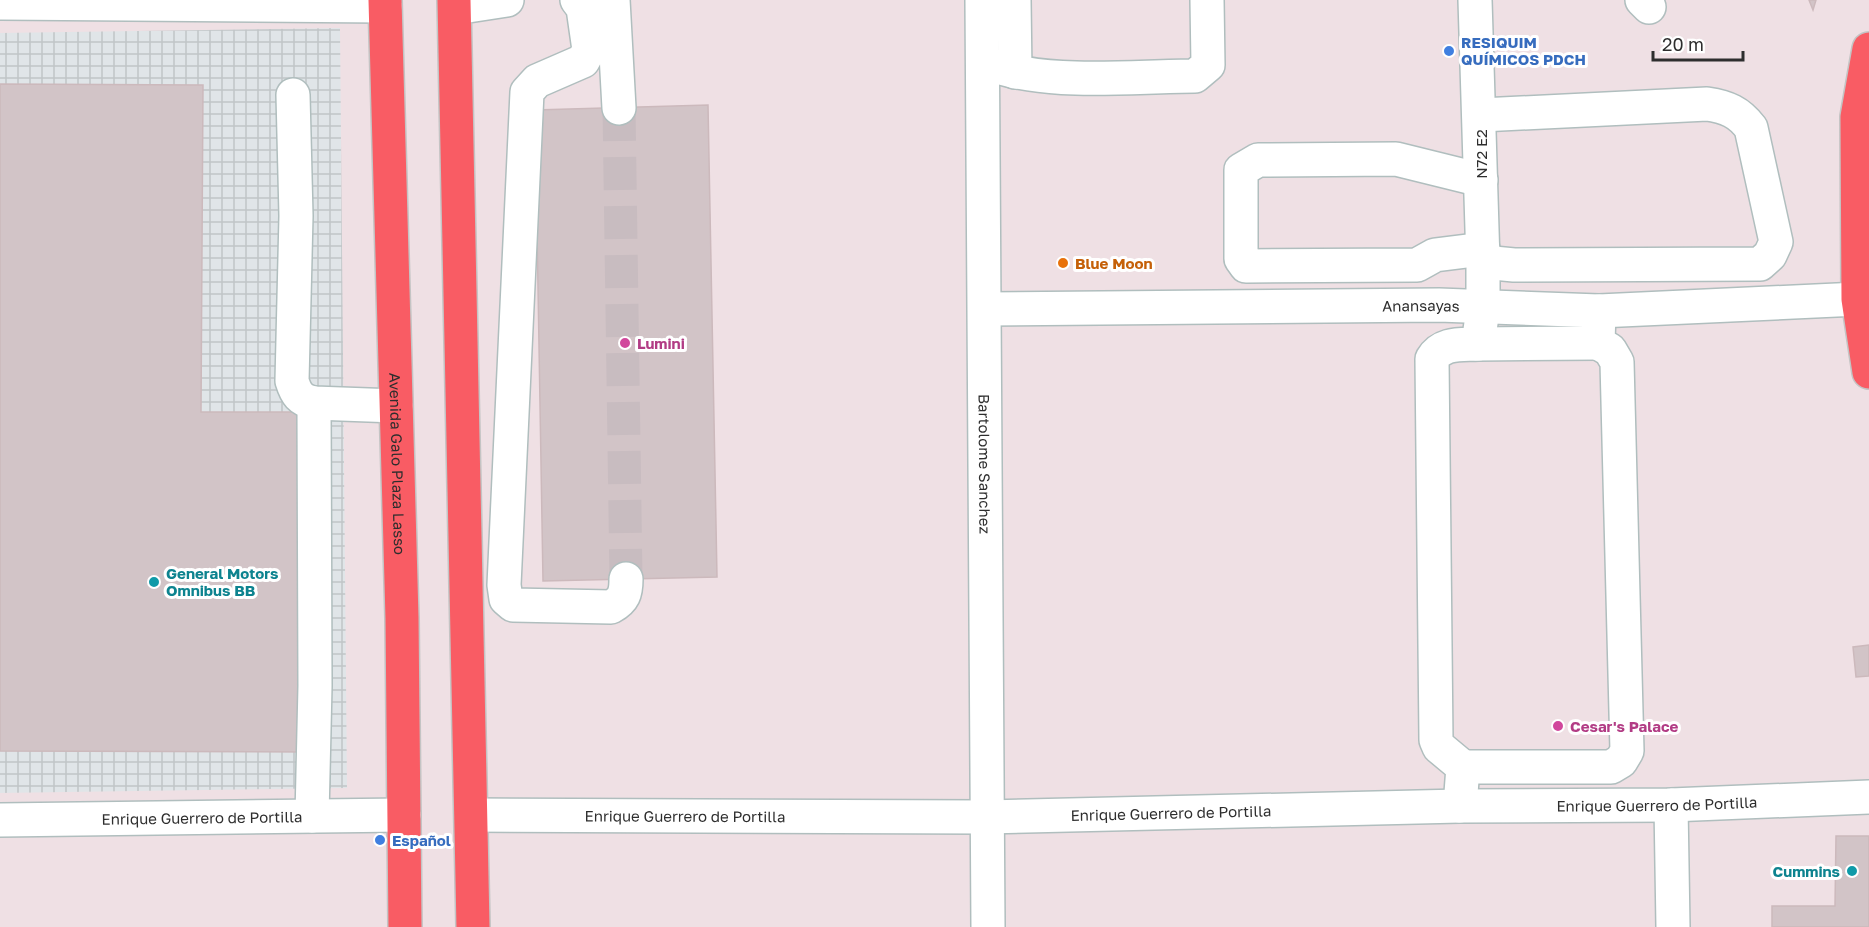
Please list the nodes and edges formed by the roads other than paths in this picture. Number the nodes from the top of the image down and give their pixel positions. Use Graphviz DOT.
graph roads {
  1 [pos="507,0"];
  2 [pos="577,0"];
  3 [pos="613,0"];
  4 [pos="982,0"];
  5 [pos="1014,0"];
  6 [pos="1207,0"];
  7 [pos="1475,0"];
  8 [pos="0,3"];
  9 [pos="385,3"];
  10 [pos="454,4"];
  11 [pos="1869,49"];
  12 [pos="983,62"];
  13 [pos="1015,72"];
  14 [pos="293,95"];
  15 [pos="619,108"];
  16 [pos="1481,115"];
  17 [pos="1481,180"];
  18 [pos="1483,255"];
  19 [pos="1858,299"];
  20 [pos="985,309"];
  21 [pos="1483,309"];
  22 [pos="1599,310"];
  23 [pos="1598,343"];
  24 [pos="1478,344"];
  25 [pos="1869,372"];
  26 [pos="314,403"];
  27 [pos="396,406"];
  28 [pos="626,579"];
  29 [pos="1463,767"];
  30 [pos="1869,797"];
  31 [pos="1671,805"];
  32 [pos="1460,806"];
  33 [pos="404,815"];
  34 [pos="471,815"];
  35 [pos="312,816"];
  36 [pos="986,817"];
  37 [pos="0,820"];
  38 [pos="405,927"];
  39 [pos="473,927"];
  40 [pos="988,927"];
  41 [pos="1673,927"];
  1 -- 10 [label="street"];
  2 -- 28 [label="street"];
  3 -- 15 [label="street"];
  4 -- 12 [label="street, Bartolome Sanchez"];
  5 -- 13 [label="street"];
  6 -- 13 [label="street"];
  7 -- 16 [label="street, N72 E2"];
  8 -- 9 [label="street"];
  9 -- 27 [label="main road, Avenida Galo Plaza Lasso"];
  10 -- 34 [label="main road"];
  11 -- 19 [label="main road"];
  12 -- 13 [label="street"];
  12 -- 20 [label="street, Bartolome Sanchez"];
  14 -- 26 [label="street"];
  16 -- 17 [label="street, N72 E2"];
  16 -- 18 [label="street"];
  17 -- 18 [label="street, N72 E2"];
  17 -- 18 [label="street"];
  18 -- 21 [label="street, N72 E2"];
  19 -- 22 [label="street, Anansayas"];
  19 -- 25 [label="main road"];
  20 -- 21 [label="street, Anansayas"];
  20 -- 36 [label="street, Bartolome Sanchez"];
  21 -- 22 [label="street, Anansayas"];
  21 -- 24 [label="street, N72 E2"];
  22 -- 23 [label="street"];
  23 -- 24 [label="street"];
  23 -- 29 [label="street"];
  24 -- 29 [label="street"];
  26 -- 27 [label="street"];
  26 -- 35 [label="street"];
  27 -- 33 [label="main road, Avenida Galo Plaza Lasso"];
  29 -- 32 [label="street"];
  30 -- 31 [label="street, Enrique Guerrero de Portilla"];
  31 -- 32 [label="street, Enrique Guerrero de Portilla"];
  31 -- 41 [label="street"];
  32 -- 36 [label="street, Enrique Guerrero de Portilla"];
  33 -- 35 [label="street, Enrique Guerrero de Portilla"];
  33 -- 38 [label="main road, Avenida Galo Plaza Lasso"];
  34 -- 36 [label="street, Enrique Guerrero de Portilla"];
  34 -- 39 [label="main road"];
  35 -- 37 [label="street, Enrique Guerrero de Portilla"];
  36 -- 40 [label="street, Bartolome Sanchez"];
}
